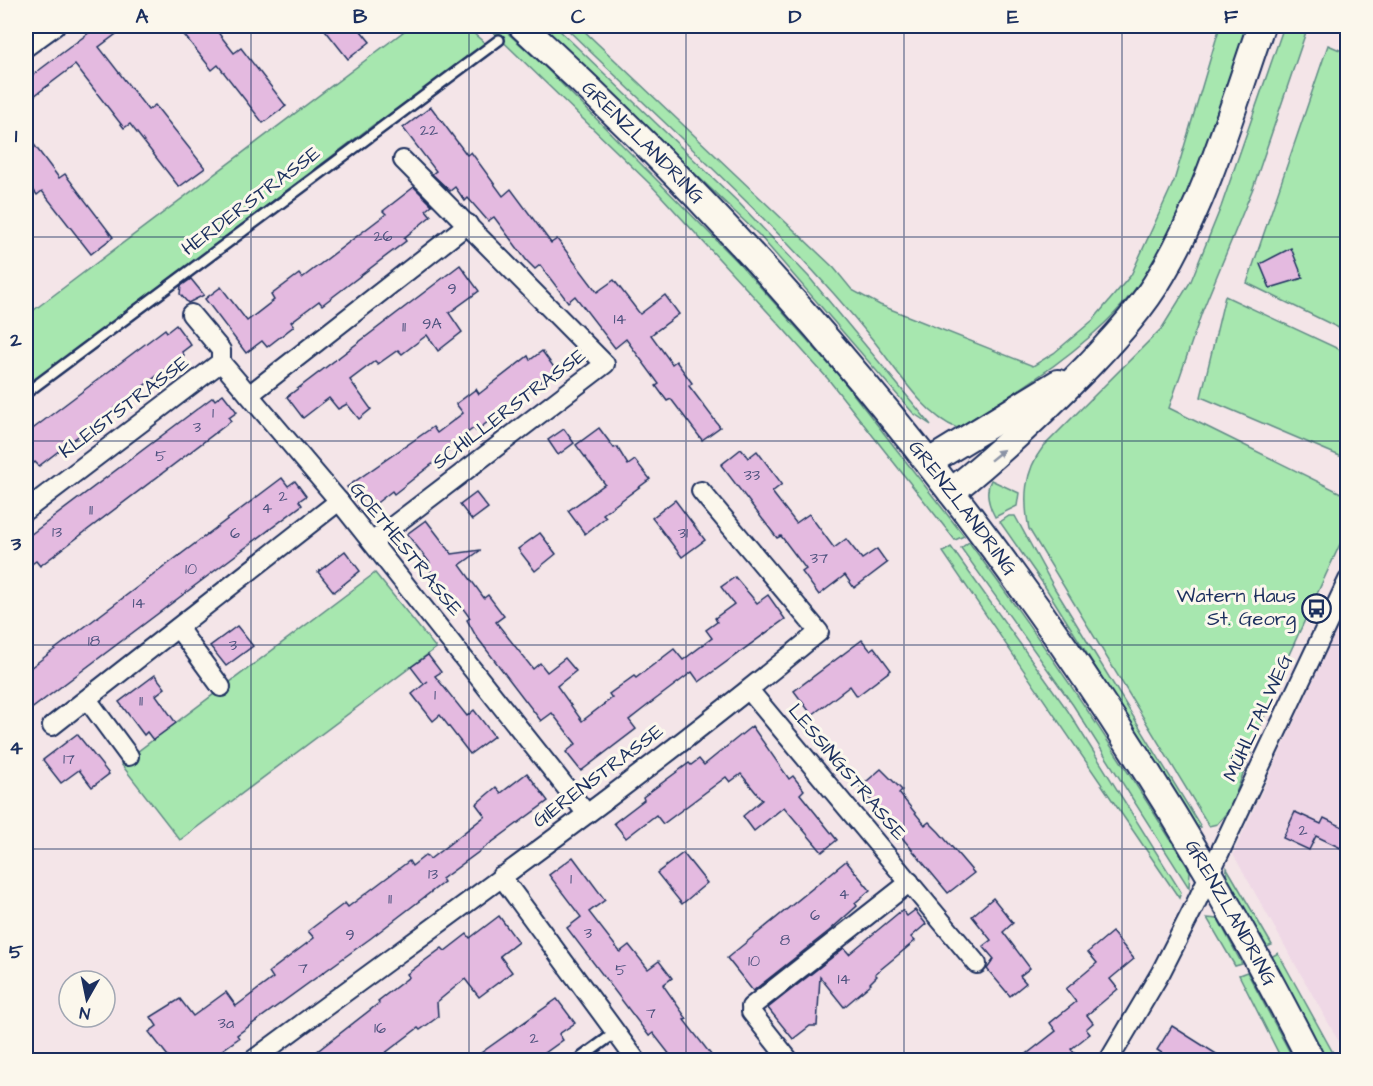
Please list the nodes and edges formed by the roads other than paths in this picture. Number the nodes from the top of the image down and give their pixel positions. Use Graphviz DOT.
graph roads {
  1 [pos="55,26"];
  2 [pos="522,26"];
  3 [pos="1261,26"];
  4 [pos="499,40"];
  5 [pos="26,47"];
  6 [pos="403,160"];
  7 [pos="468,224"];
  8 [pos="190,314"];
  9 [pos="221,362"];
  10 [pos="1089,364"];
  11 [pos="26,393"];
  12 [pos="249,395"];
  13 [pos="929,462"];
  14 [pos="701,491"];
  15 [pos="951,492"];
  16 [pos="339,501"];
  17 [pos="26,510"];
  18 [pos="372,542"];
  19 [pos="1347,580"];
  20 [pos="178,627"];
  21 [pos="220,687"];
  22 [pos="749,690"];
  23 [pos="87,699"];
  24 [pos="52,726"];
  25 [pos="129,756"];
  26 [pos="587,814"];
  27 [pos="1208,875"];
  28 [pos="501,876"];
  29 [pos="910,882"];
  30 [pos="977,964"];
  31 [pos="615,1033"];
  32 [pos="253,1060"];
  33 [pos="578,1060"];
  34 [pos="636,1060"];
  35 [pos="789,1060"];
  36 [pos="1108,1060"];
  37 [pos="1311,1060"];
  1 -- 5 [label="street"];
  2 -- 13 [label="main road, GRENZLANDRING"];
  3 -- 10 [label="main road"];
  4 -- 11 [label="lane, HERDERSTRASSE"];
  6 -- 7 [label="street, SCHILLERSTRASSE"];
  7 -- 12 [label="street"];
  7 -- 18 [label="street, SCHILLERSTRASSE"];
  8 -- 9 [label="street, GOETHESTRASSE"];
  9 -- 12 [label="street, GOETHESTRASSE"];
  9 -- 17 [label="street, KLEISTSTRASSE"];
  10 -- 13 [label="main road"];
  15 -- 10 [label="main road, one-way"];
  12 -- 16 [label="street, GOETHESTRASSE"];
  13 -- 15 [label="main road, GRENZLANDRING"];
  14 -- 22 [label="street, GIERENSTRASSE"];
  15 -- 27 [label="main road, GRENZLANDRING"];
  16 -- 18 [label="street, GOETHESTRASSE"];
  16 -- 20 [label="street"];
  18 -- 26 [label="street, GOETHESTRASSE"];
  19 -- 27 [label="street, MÜHLTALWEG"];
  20 -- 21 [label="street"];
  20 -- 23 [label="street"];
  22 -- 26 [label="street, GIERENSTRASSE"];
  22 -- 29 [label="street, LESSINGSTRASSE"];
  23 -- 24 [label="street"];
  23 -- 25 [label="street"];
  26 -- 28 [label="street, GIERENSTRASSE"];
  27 -- 36 [label="street, MÜHLTALWEG"];
  27 -- 37 [label="main road, GRENZLANDRING"];
  28 -- 31 [label="street"];
  28 -- 32 [label="street, GIERENSTRASSE"];
  29 -- 30 [label="street, LESSINGSTRASSE"];
  29 -- 35 [label="street"];
  31 -- 33 [label="lane"];
  31 -- 34 [label="street"];
}
